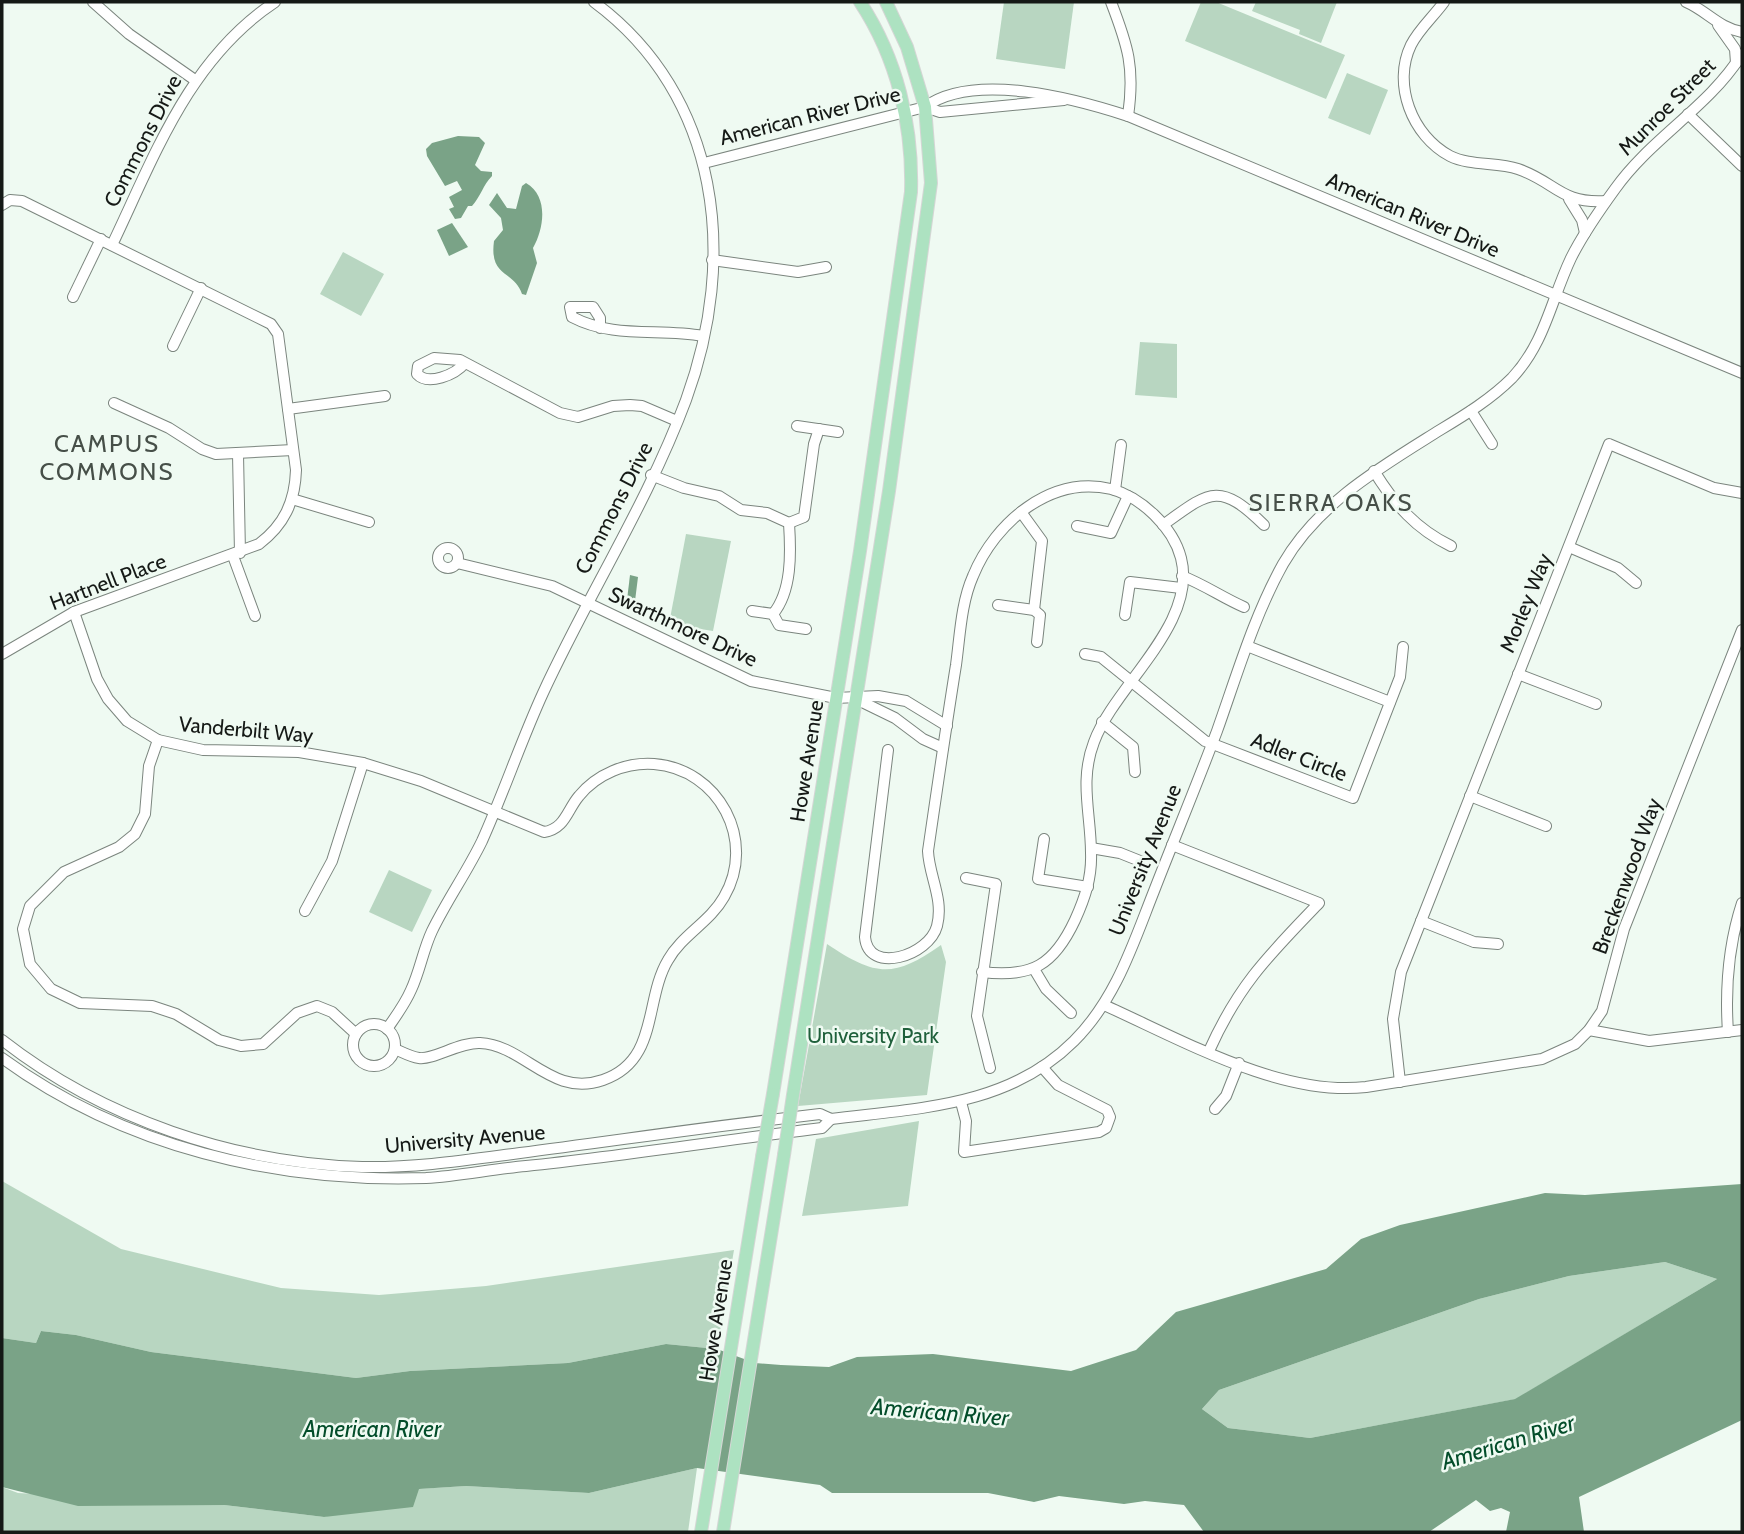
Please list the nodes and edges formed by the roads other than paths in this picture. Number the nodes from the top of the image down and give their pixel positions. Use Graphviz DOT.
graph roads {
  1 [pos="93,2"];
  2 [pos="275,2"];
  3 [pos="594,2"];
  4 [pos="860,2"];
  5 [pos="886,2"];
  6 [pos="1111,2"];
  7 [pos="1444,2"];
  8 [pos="1686,2"];
  9 [pos="1718,25"];
  10 [pos="1742,32"];
  11 [pos="1739,59"];
  12 [pos="195,80"];
  13 [pos="925,107"];
  14 [pos="904,112"];
  15 [pos="1688,114"];
  16 [pos="1128,116"];
  17 [pos="704,163"];
  18 [pos="1742,166"];
  19 [pos="1569,199"];
  20 [pos="1606,201"];
  21 [pos="2,205"];
  22 [pos="1585,233"];
  23 [pos="106,242"];
  24 [pos="712,260"];
  25 [pos="826,267"];
  26 [pos="201,288"];
  27 [pos="1556,296"];
  28 [pos="73,298"];
  29 [pos="600,328"];
  30 [pos="703,336"];
  31 [pos="173,346"];
  32 [pos="465,363"];
  33 [pos="1742,373"];
  34 [pos="385,396"];
  35 [pos="114,403"];
  36 [pos="288,409"];
  37 [pos="1471,411"];
  38 [pos="677,421"];
  39 [pos="797,426"];
  40 [pos="819,429"];
  41 [pos="838,432"];
  42 [pos="1492,444"];
  43 [pos="1121,445"];
  44 [pos="293,450"];
  45 [pos="238,454"];
  46 [pos="1374,471"];
  47 [pos="652,475"];
  48 [pos="1115,491"];
  49 [pos="1742,493"];
  50 [pos="1128,496"];
  51 [pos="292,499"];
  52 [pos="1021,512"];
  53 [pos="369,522"];
  54 [pos="789,523"];
  55 [pos="1163,525"];
  56 [pos="1264,525"];
  57 [pos="1077,526"];
  58 [pos="1451,546"];
  59 [pos="1569,547"];
  60 [pos="237,555"];
  61 [pos="457,563"];
  62 [pos="1182,576"];
  63 [pos="1636,583"];
  64 [pos="1181,588"];
  65 [pos="587,603"];
  66 [pos="998,605"];
  67 [pos="1244,607"];
  68 [pos="1034,610"];
  69 [pos="752,611"];
  70 [pos="74,612"];
  71 [pos="773,614"];
  72 [pos="1125,615"];
  73 [pos="255,616"];
  74 [pos="806,629"];
  75 [pos="1742,630"];
  76 [pos="1037,642"];
  77 [pos="1247,646"];
  78 [pos="1403,647"];
  79 [pos="2,654"];
  80 [pos="1085,654"];
  81 [pos="1518,674"];
  82 [pos="1131,681"];
  83 [pos="836,698"];
  84 [pos="856,699"];
  85 [pos="1390,702"];
  86 [pos="1596,704"];
  87 [pos="1102,722"];
  88 [pos="947,726"];
  89 [pos="158,740"];
  90 [pos="1212,744"];
  91 [pos="943,748"];
  92 [pos="888,750"];
  93 [pos="363,763"];
  94 [pos="1135,772"];
  95 [pos="1470,796"];
  96 [pos="494,813"];
  97 [pos="1546,825"];
  98 [pos="1044,839"];
  99 [pos="1172,845"];
  100 [pos="1091,848"];
  101 [pos="1144,863"];
  102 [pos="966,878"];
  103 [pos="1088,887"];
  104 [pos="1742,903"];
  105 [pos="305,911"];
  106 [pos="1421,921"];
  107 [pos="1498,944"];
  108 [pos="1034,969"];
  109 [pos="982,972"];
  110 [pos="1104,1005"];
  111 [pos="1071,1013"];
  112 [pos="387,1028"];
  113 [pos="1589,1030"];
  114 [pos="1742,1030"];
  115 [pos="1728,1032"];
  116 [pos="356,1034"];
  117 [pos="2,1040"];
  118 [pos="395,1049"];
  119 [pos="1209,1052"];
  120 [pos="2,1058"];
  121 [pos="1239,1063"];
  122 [pos="1042,1067"];
  123 [pos="990,1068"];
  124 [pos="1400,1082"];
  125 [pos="961,1102"];
  126 [pos="1214,1109"];
  127 [pos="831,1119"];
  128 [pos="701,1532"];
  129 [pos="723,1532"];
  1 -- 12 [label="street"];
  2 -- 12 [label="street, Commons Drive"];
  3 -- 17 [label="street, Commons Drive"];
  4 -- 14 [label="main road, Howe Avenue"];
  5 -- 13 [label="main road, Howe Avenue"];
  6 -- 16 [label="street"];
  7 -- 19 [label="street"];
  8 -- 9 [label="street"];
  9 -- 10 [label="street"];
  9 -- 11 [label="street"];
  11 -- 15 [label="street, Munroe Street"];
  12 -- 23 [label="street, Commons Drive"];
  13 -- 14 [label="street, American River Drive"];
  13 -- 16 [label="street, American River Drive"];
  13 -- 84 [label="main road, Howe Avenue"];
  14 -- 17 [label="street, American River Drive"];
  14 -- 83 [label="main road, Howe Avenue"];
  15 -- 18 [label="street"];
  15 -- 20 [label="street, Munroe Street"];
  16 -- 27 [label="street, American River Drive"];
  17 -- 24 [label="street, Commons Drive"];
  19 -- 20 [label="street"];
  19 -- 22 [label="street"];
  20 -- 22 [label="street, Munroe Street"];
  21 -- 23 [label="street, Hartnell Place"];
  22 -- 27 [label="street, Munroe Street"];
  23 -- 26 [label="street, Hartnell Place"];
  23 -- 28 [label="street, Commons Drive"];
  24 -- 25 [label="street"];
  24 -- 30 [label="street, Commons Drive"];
  26 -- 31 [label="street"];
  26 -- 36 [label="street, Hartnell Place"];
  27 -- 33 [label="street, American River Drive"];
  27 -- 37 [label="street, University Avenue"];
  29 -- 30 [label="street"];
  30 -- 38 [label="street, Commons Drive"];
  32 -- 38 [label="street"];
  34 -- 36 [label="street"];
  35 -- 45 [label="street"];
  36 -- 44 [label="street, Hartnell Place"];
  37 -- 42 [label="street"];
  37 -- 46 [label="street, University Avenue"];
  38 -- 47 [label="street, Commons Drive"];
  39 -- 40 [label="street"];
  40 -- 41 [label="street"];
  40 -- 54 [label="street"];
  43 -- 48 [label="street"];
  44 -- 45 [label="street"];
  44 -- 51 [label="street, Hartnell Place"];
  45 -- 60 [label="street"];
  46 -- 58 [label="street"];
  46 -- 77 [label="street, University Avenue"];
  47 -- 54 [label="street"];
  47 -- 65 [label="street, Commons Drive"];
  48 -- 50 [label="street"];
  48 -- 52 [label="street"];
  49 -- 59 [label="street, Morley Way"];
  50 -- 55 [label="street"];
  50 -- 57 [label="street"];
  51 -- 53 [label="street"];
  51 -- 60 [label="street, Hartnell Place"];
  52 -- 68 [label="street"];
  52 -- 88 [label="street"];
  54 -- 71 [label="street"];
  55 -- 56 [label="street"];
  55 -- 62 [label="street"];
  59 -- 63 [label="street, Morley Way"];
  59 -- 81 [label="street, Morley Way"];
  60 -- 70 [label="street, Hartnell Place"];
  60 -- 73 [label="street"];
  61 -- 65 [label="street, Swarthmore Drive"];
  62 -- 64 [label="street"];
  62 -- 67 [label="street"];
  64 -- 72 [label="street"];
  64 -- 82 [label="street"];
  65 -- 83 [label="street, Swarthmore Drive"];
  65 -- 96 [label="street, Commons Drive"];
  66 -- 68 [label="street"];
  68 -- 76 [label="street"];
  69 -- 71 [label="street"];
  70 -- 79 [label="street, Hartnell Place"];
  70 -- 89 [label="street, Vanderbilt Way"];
  71 -- 74 [label="street"];
  75 -- 113 [label="street, Breckenwood Way"];
  77 -- 85 [label="street"];
  77 -- 90 [label="street, University Avenue"];
  78 -- 85 [label="street, Adler Circle"];
  80 -- 82 [label="street"];
  81 -- 86 [label="street, Morley Way"];
  81 -- 95 [label="street, Morley Way"];
  82 -- 87 [label="street"];
  82 -- 90 [label="street"];
  83 -- 84 [label="street, Swarthmore Drive"];
  83 -- 128 [label="main road, Howe Avenue, bridge"];
  84 -- 88 [label="street, Swarthmore Drive"];
  84 -- 91 [label="street"];
  84 -- 129 [label="main road, Howe Avenue, bridge"];
  85 -- 90 [label="street, Adler Circle"];
  87 -- 94 [label="street"];
  87 -- 100 [label="street"];
  88 -- 91 [label="street"];
  89 -- 93 [label="street, Vanderbilt Way"];
  89 -- 116 [label="street"];
  90 -- 99 [label="street, University Avenue"];
  91 -- 92 [label="street"];
  93 -- 96 [label="street, Vanderbilt Way"];
  93 -- 105 [label="street"];
  95 -- 97 [label="street"];
  95 -- 106 [label="street, Morley Way"];
  96 -- 112 [label="street, Commons Drive"];
  96 -- 118 [label="street, Vanderbilt Way"];
  98 -- 103 [label="street"];
  99 -- 110 [label="street, University Avenue"];
  99 -- 119 [label="street"];
  100 -- 101 [label="street"];
  100 -- 103 [label="street"];
  102 -- 109 [label="street"];
  103 -- 108 [label="street"];
  104 -- 115 [label="street"];
  106 -- 107 [label="street"];
  106 -- 124 [label="street, Morley Way"];
  108 -- 109 [label="street"];
  108 -- 111 [label="street"];
  109 -- 123 [label="street"];
  110 -- 119 [label="street, Breckenwood Way"];
  110 -- 122 [label="street, University Avenue"];
  112 -- 116 [label="street"];
  112 -- 118 [label="street"];
  113 -- 115 [label="street"];
  113 -- 124 [label="street, Breckenwood Way"];
  114 -- 115 [label="street"];
  116 -- 118 [label="street"];
  117 -- 127 [label="street, University Avenue"];
  119 -- 121 [label="street, Breckenwood Way"];
  120 -- 127 [label="street, University Avenue"];
  121 -- 124 [label="street, Breckenwood Way"];
  121 -- 126 [label="street"];
  122 -- 125 [label="street, University Avenue"];
  122 -- 125 [label="street"];
  125 -- 127 [label="street, University Avenue"];
}
